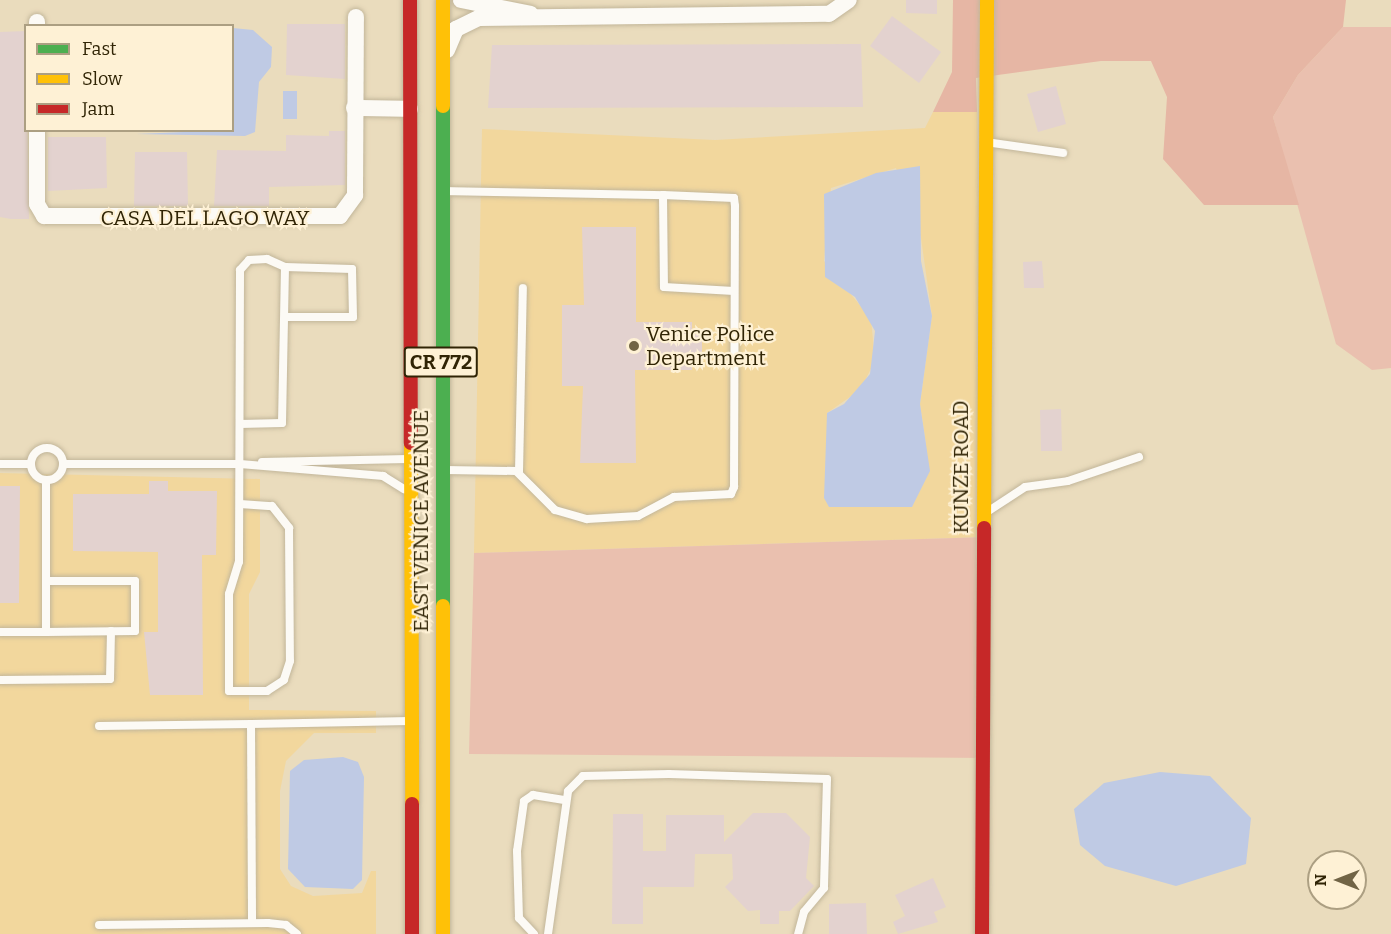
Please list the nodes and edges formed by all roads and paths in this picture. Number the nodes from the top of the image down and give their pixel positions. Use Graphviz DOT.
graph roads {
  1 [pos="410,0"];
  2 [pos="443,0"];
  3 [pos="461,0"];
  4 [pos="849,0"];
  5 [pos="987,0"];
  6 [pos="532,14"];
  7 [pos="356,16"];
  8 [pos="445,81"];
  9 [pos="354,108"];
  10 [pos="410,109"];
  11 [pos="37,132"];
  12 [pos="983,142"];
  13 [pos="1063,153"];
  14 [pos="444,190"];
  15 [pos="663,195"];
  16 [pos="285,267"];
  17 [pos="523,288"];
  18 [pos="734,291"];
  19 [pos="285,317"];
  20 [pos="240,424"];
  21 [pos="1139,458"];
  22 [pos="409,459"];
  23 [pos="0,464"];
  24 [pos="30,464"];
  25 [pos="240,464"];
  26 [pos="63,465"];
  27 [pos="441,470"];
  28 [pos="519,472"];
  29 [pos="46,481"];
  30 [pos="240,504"];
  31 [pos="982,516"];
  32 [pos="409,519"];
  33 [pos="47,581"];
  34 [pos="111,631"];
  35 [pos="0,632"];
  36 [pos="46,632"];
  37 [pos="0,680"];
  38 [pos="411,720"];
  39 [pos="251,724"];
  40 [pos="442,724"];
  41 [pos="99,726"];
  42 [pos="563,800"];
  43 [pos="252,923"];
  44 [pos="99,925"];
  45 [pos="297,934"];
  46 [pos="412,934"];
  47 [pos="443,934"];
  48 [pos="534,934"];
  49 [pos="548,934"];
  50 [pos="798,934"];
  51 [pos="982,934"];
  1 -- 10 [label="main road, EAST VENICE AVENUE / CR 772"];
  2 -- 8 [label="main road, EAST VENICE AVENUE / CR 772"];
  3 -- 6 [label="street"];
  4 -- 6 [label="street"];
  5 -- 12 [label="main road, KUNZE ROAD"];
  6 -- 8 [label="street"];
  7 -- 9 [label="street, CASA DEL LAGO WAY"];
  8 -- 14 [label="main road, EAST VENICE AVENUE / CR 772"];
  9 -- 10 [label="street"];
  9 -- 11 [label="street, CASA DEL LAGO WAY"];
  10 -- 22 [label="main road, EAST VENICE AVENUE / CR 772"];
  12 -- 13 [label="lane"];
  12 -- 31 [label="main road, KUNZE ROAD"];
  14 -- 15 [label="lane"];
  14 -- 27 [label="main road, EAST VENICE AVENUE / CR 772"];
  15 -- 18 [label="lane"];
  15 -- 18 [label="lane"];
  16 -- 19 [label="lane"];
  16 -- 19 [label="lane"];
  16 -- 20 [label="lane"];
  17 -- 28 [label="lane"];
  18 -- 28 [label="lane"];
  19 -- 20 [label="lane"];
  20 -- 25 [label="lane"];
  21 -- 31 [label="lane"];
  22 -- 25 [label="lane"];
  22 -- 32 [label="main road, EAST VENICE AVENUE / CR 772"];
  22 -- 40 [label="main road"];
  23 -- 24 [label="lane"];
  24 -- 26 [label="lane"];
  24 -- 29 [label="lane"];
  25 -- 26 [label="lane"];
  25 -- 30 [label="lane"];
  25 -- 32 [label="lane"];
  26 -- 29 [label="lane"];
  27 -- 28 [label="lane"];
  27 -- 40 [label="main road, EAST VENICE AVENUE / CR 772"];
  29 -- 33 [label="lane"];
  30 -- 30 [label="lane"];
  31 -- 51 [label="main road, KUNZE ROAD"];
  32 -- 38 [label="main road, EAST VENICE AVENUE / CR 772"];
  33 -- 34 [label="lane"];
  33 -- 36 [label="lane"];
  34 -- 36 [label="lane"];
  34 -- 37 [label="lane"];
  35 -- 36 [label="lane"];
  38 -- 39 [label="lane"];
  38 -- 46 [label="main road, EAST VENICE AVENUE / CR 772"];
  39 -- 41 [label="lane"];
  39 -- 43 [label="lane"];
  40 -- 47 [label="main road, EAST VENICE AVENUE / CR 772"];
  42 -- 48 [label="lane"];
  42 -- 49 [label="lane"];
  42 -- 50 [label="lane"];
  43 -- 44 [label="lane"];
  43 -- 45 [label="lane"];
}
